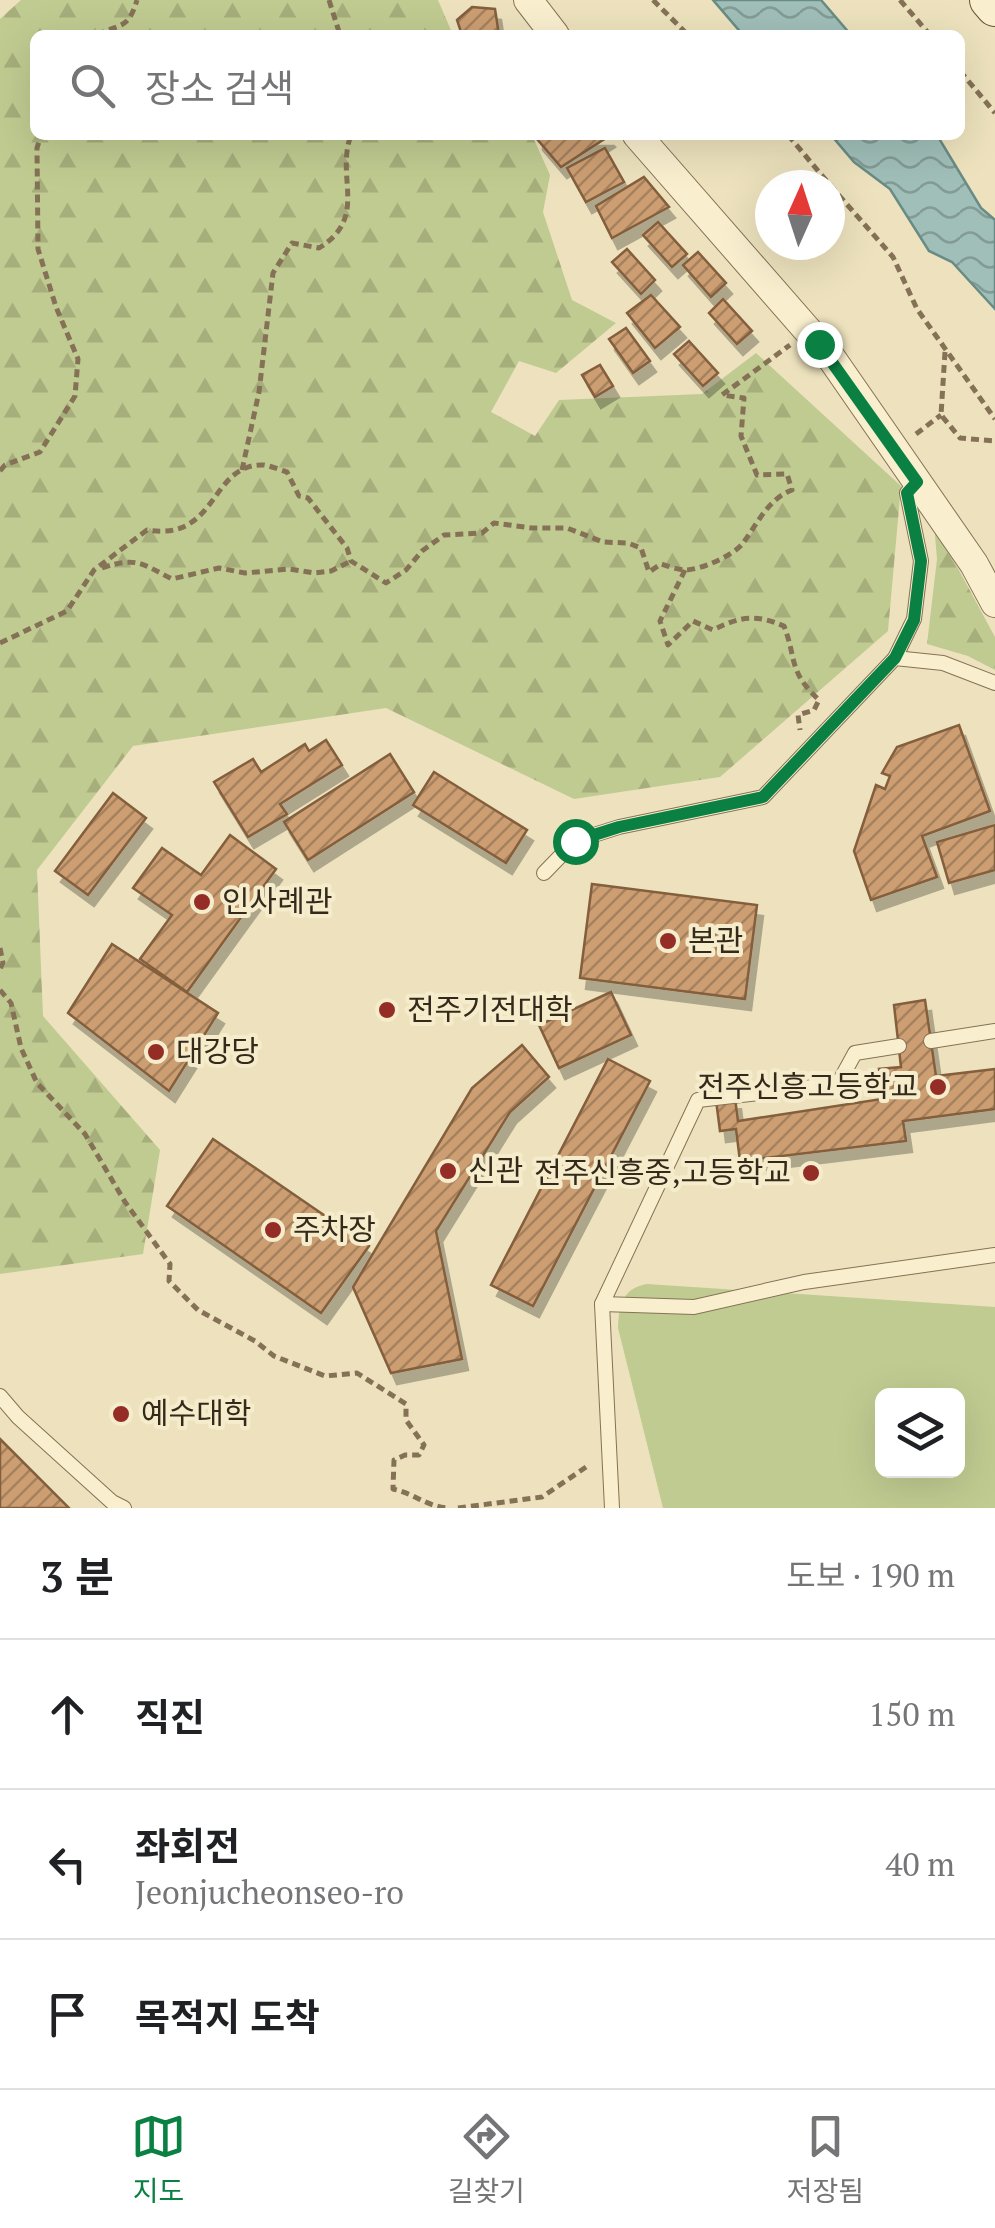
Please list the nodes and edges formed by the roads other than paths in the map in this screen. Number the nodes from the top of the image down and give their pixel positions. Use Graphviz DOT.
graph roads {
  1 [pos="528,0"];
  2 [pos="989,0"];
  3 [pos="995,7"];
  4 [pos="551,30"];
  5 [pos="642,140"];
  6 [pos="917,482"];
  7 [pos="995,603"];
  8 [pos="895,658"];
  9 [pos="995,684"];
  10 [pos="544,873"];
  11 [pos="995,1032"];
  12 [pos="931,1041"];
  13 [pos="899,1046"];
  14 [pos="995,1255"];
  15 [pos="602,1304"];
  16 [pos="0,1396"];
  17 [pos="124,1508"];
  18 [pos="612,1508"];
  1 -- 4 [label="street"];
  2 -- 3 [label="street"];
  5 -- 6 [label="street"];
  6 -- 7 [label="street"];
  6 -- 8 [label="lane"];
  8 -- 9 [label="lane"];
  8 -- 10 [label="lane"];
  11 -- 12 [label="lane"];
  13 -- 15 [label="lane"];
  14 -- 15 [label="lane"];
  15 -- 18 [label="lane"];
  16 -- 17 [label="lane"];
}
